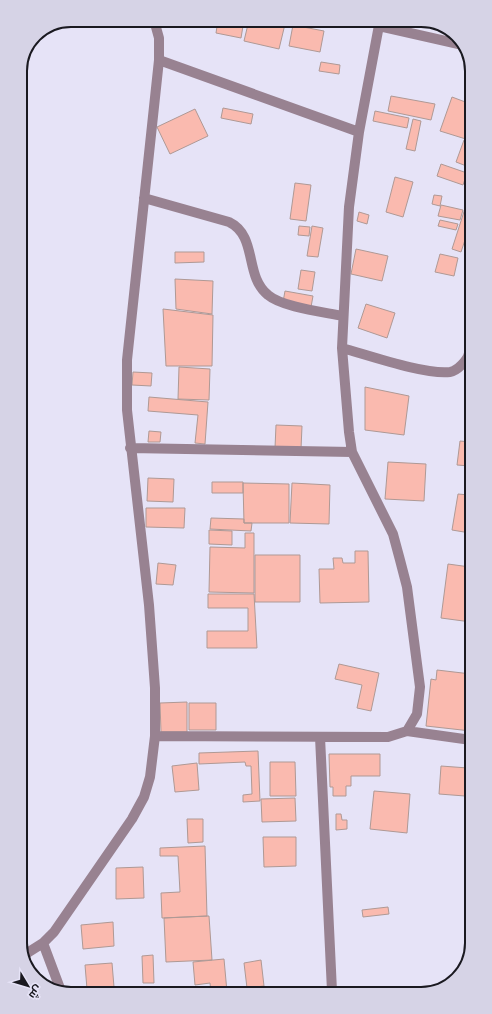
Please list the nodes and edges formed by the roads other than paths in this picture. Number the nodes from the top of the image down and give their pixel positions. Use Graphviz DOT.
graph roads {
  1 [pos="156,27"];
  2 [pos="379,27"];
  3 [pos="395,27"];
  4 [pos="455,43"];
  5 [pos="159,60"];
  6 [pos="359,132"];
  7 [pos="144,198"];
  8 [pos="342,316"];
  9 [pos="342,348"];
  10 [pos="465,361"];
  11 [pos="130,448"];
  12 [pos="352,452"];
  13 [pos="407,731"];
  14 [pos="154,736"];
  15 [pos="320,737"];
  16 [pos="465,739"];
  17 [pos="43,943"];
  18 [pos="28,952"];
  19 [pos="59,985"];
  20 [pos="332,987"];
  1 -- 5 [label="street"];
  2 -- 6 [label="street"];
  3 -- 4 [label="street"];
  5 -- 6 [label="street"];
  5 -- 7 [label="street"];
  6 -- 8 [label="street"];
  7 -- 8 [label="street"];
  7 -- 11 [label="street"];
  8 -- 9 [label="street"];
  9 -- 10 [label="street"];
  9 -- 12 [label="street"];
  11 -- 12 [label="street"];
  11 -- 14 [label="street"];
  12 -- 13 [label="street"];
  13 -- 15 [label="street"];
  13 -- 16 [label="street"];
  14 -- 15 [label="street"];
  14 -- 17 [label="street"];
  15 -- 20 [label="street"];
  17 -- 18 [label="street"];
  17 -- 19 [label="street"];
}
